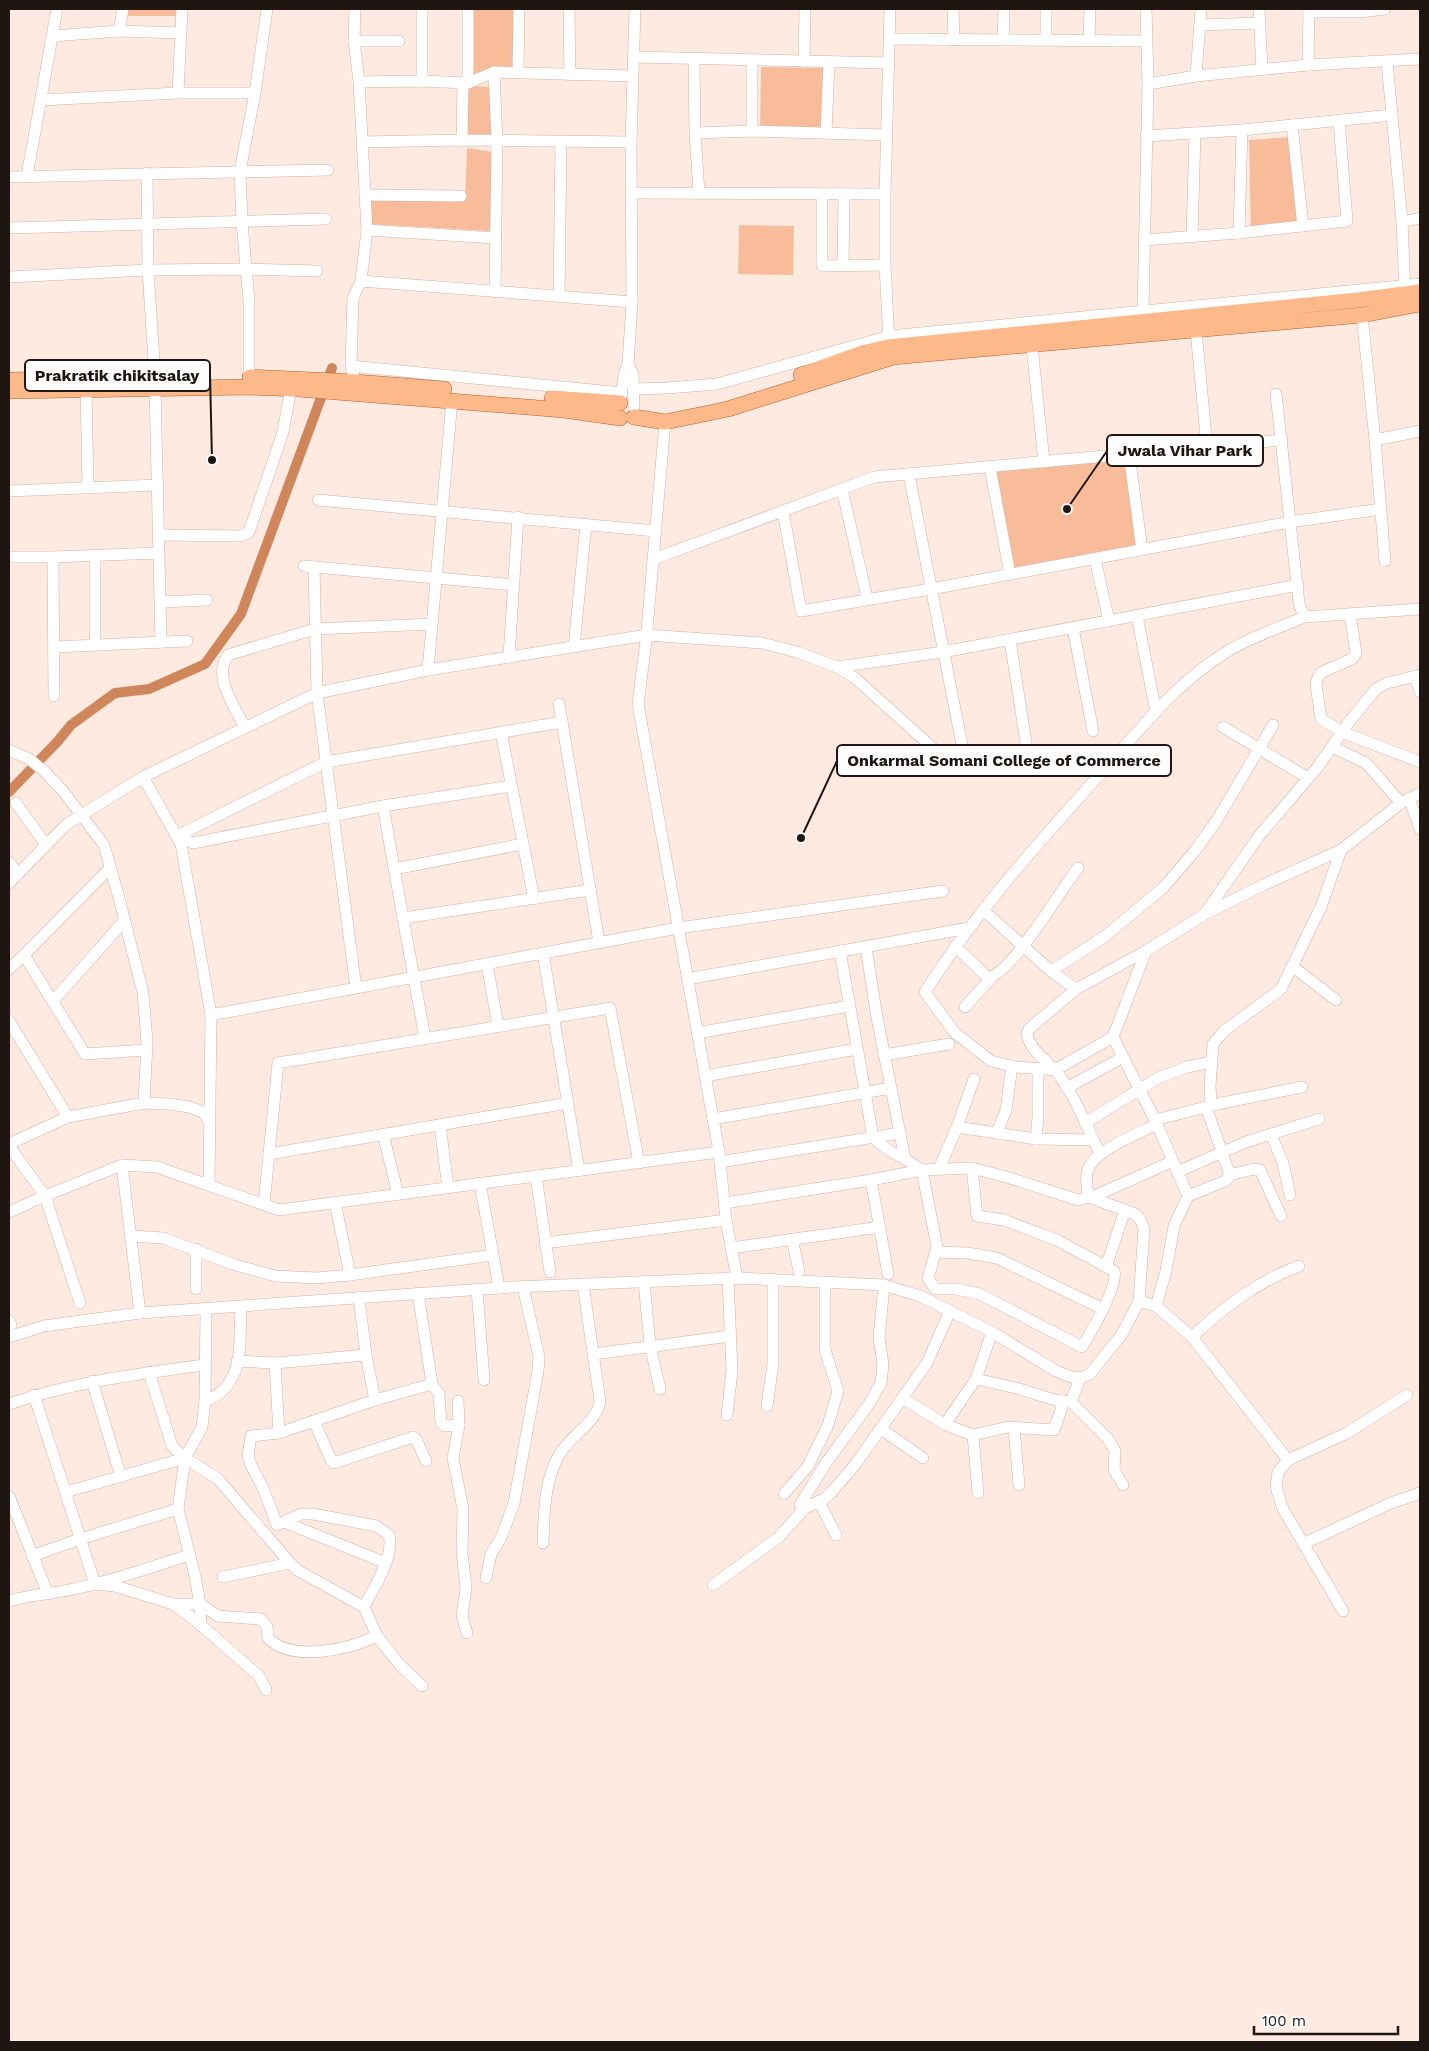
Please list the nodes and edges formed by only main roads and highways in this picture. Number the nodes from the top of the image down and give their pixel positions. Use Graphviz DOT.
graph roads {
  1 [pos="1410,291"];
  2 [pos="1420,304"];
  3 [pos="1031,338"];
  4 [pos="888,347"];
  5 [pos="9,380"];
  6 [pos="155,383"];
  7 [pos="295,385"];
  8 [pos="350,386"];
  9 [pos="9,390"];
  10 [pos="628,408"];
  1 -- 3 [label="main road"];
  2 -- 3 [label="main road"];
  3 -- 4 [label="main road"];
  4 -- 10 [label="main road"];
  4 -- 10 [label="main road"];
  5 -- 6 [label="main road"];
  6 -- 7 [label="main road"];
  6 -- 7 [label="main road"];
  6 -- 9 [label="main road"];
  7 -- 8 [label="main road"];
  8 -- 10 [label="main road"];
  8 -- 10 [label="main road"];
}
